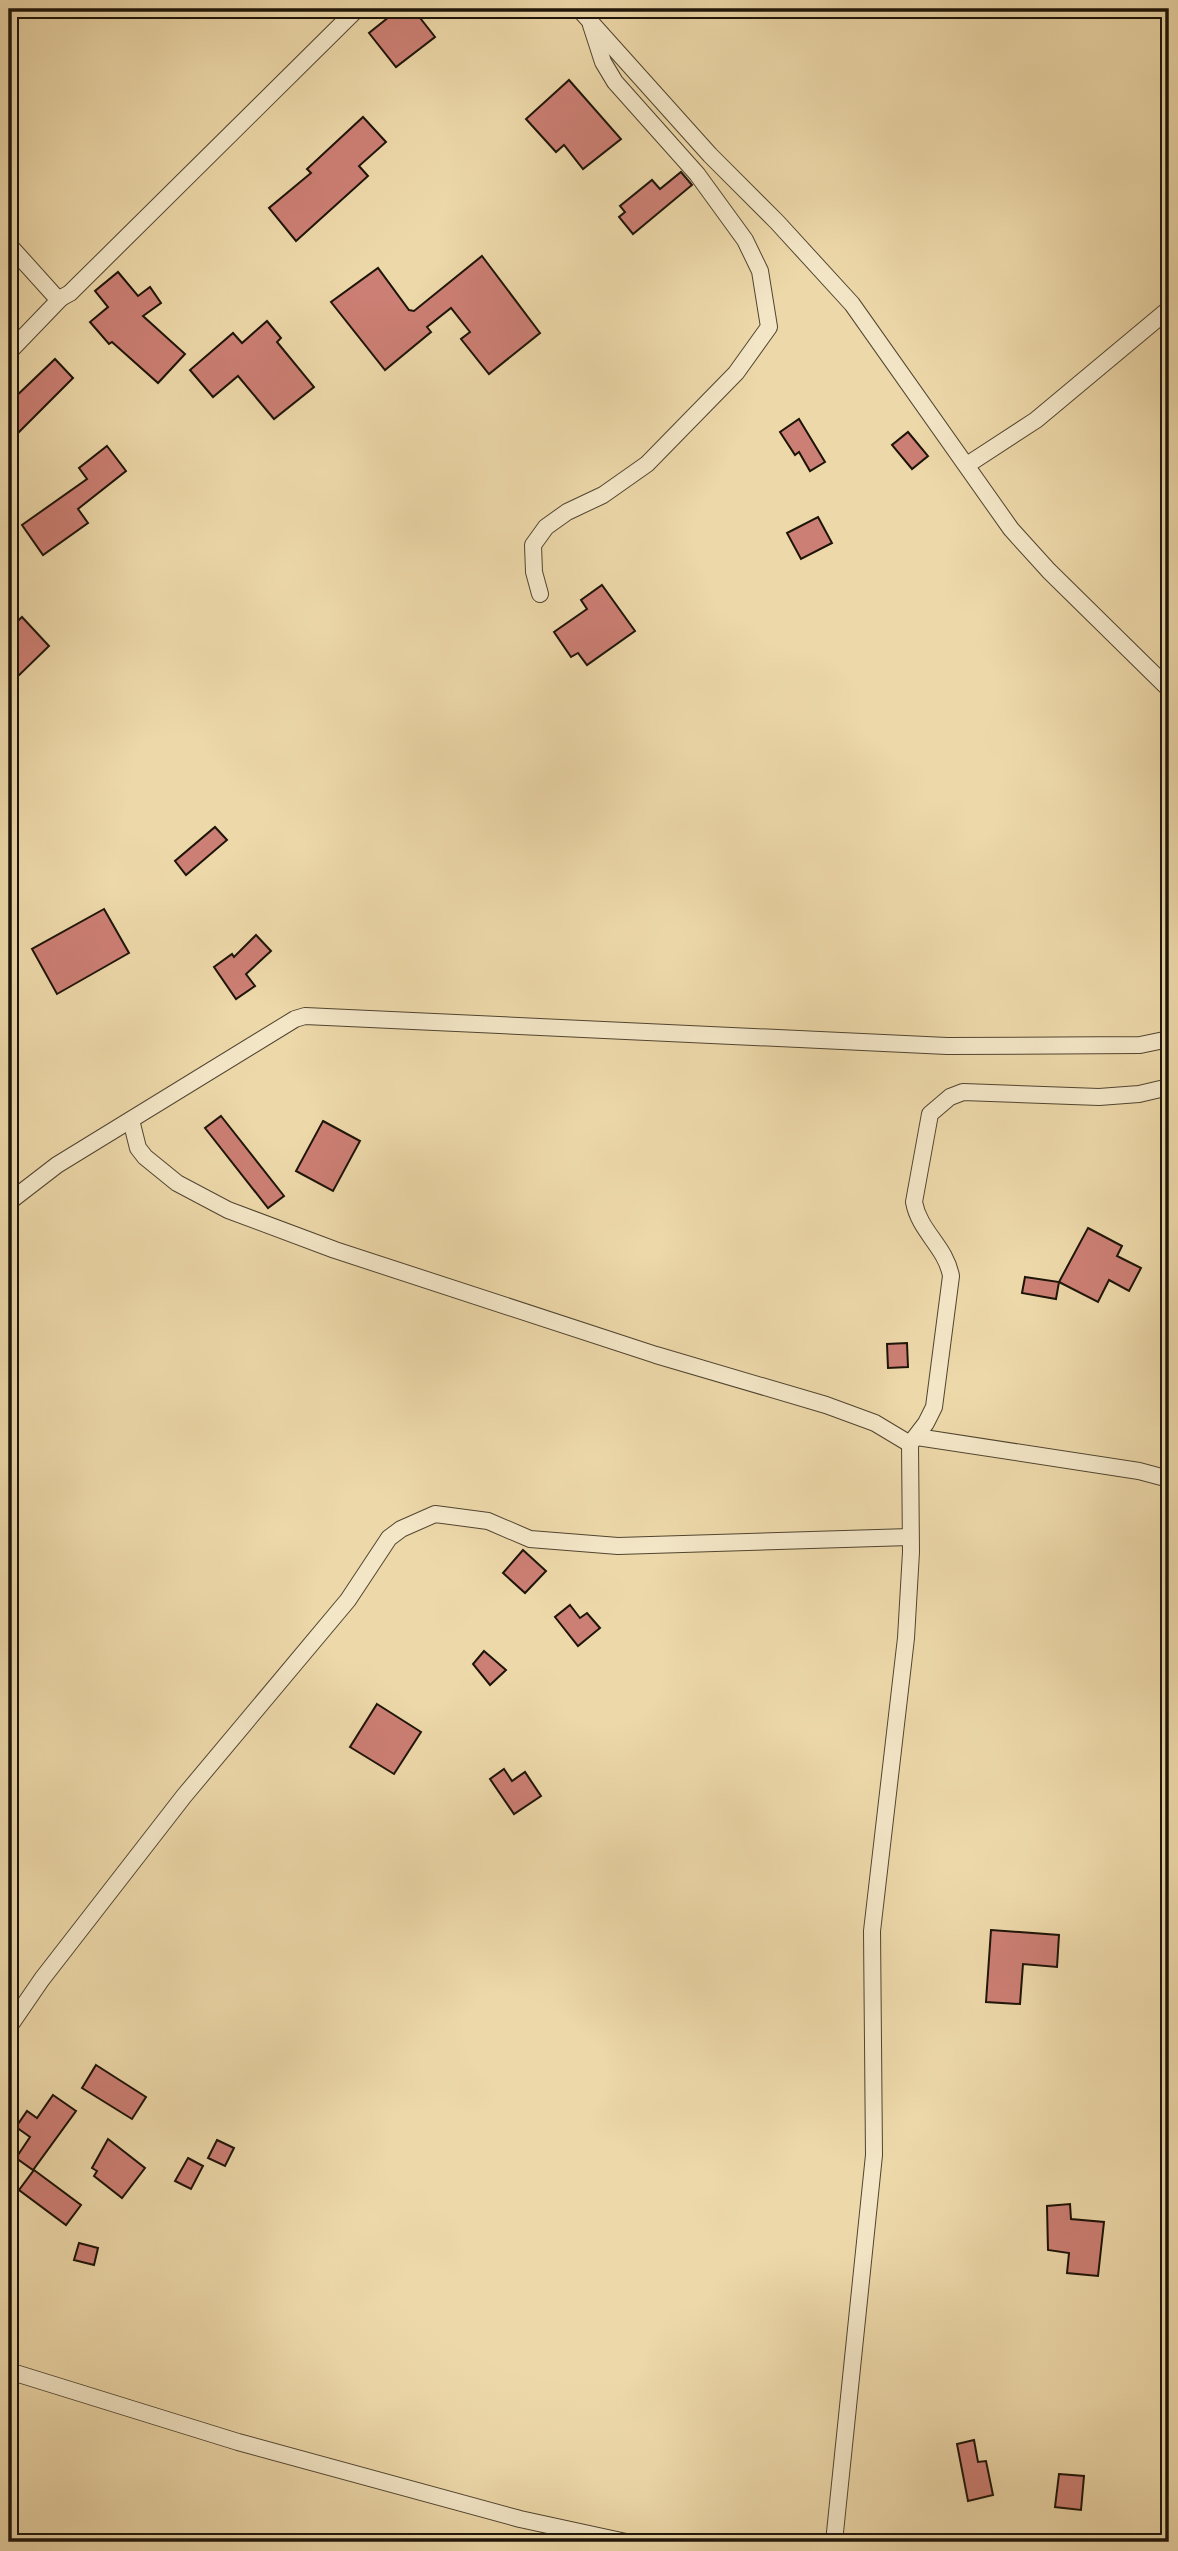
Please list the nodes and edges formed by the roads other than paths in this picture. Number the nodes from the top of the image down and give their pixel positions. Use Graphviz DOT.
graph roads {
  1 [pos="357,9"];
  2 [pos="584,14"];
  3 [pos="9,245"];
  4 [pos="61,298"];
  5 [pos="1169,310"];
  6 [pos="9,352"];
  7 [pos="967,465"];
  8 [pos="540,594"];
  9 [pos="1169,690"];
  10 [pos="1169,1039"];
  11 [pos="1169,1087"];
  12 [pos="131,1119"];
  13 [pos="9,1166"];
  14 [pos="10,1201"];
  15 [pos="914,1440"];
  16 [pos="1169,1479"];
  17 [pos="911,1537"];
  18 [pos="14,2014"];
  19 [pos="9,2027"];
  20 [pos="9,2371"];
  21 [pos="549,2534"];
  22 [pos="626,2542"];
  23 [pos="834,2542"];
  1 -- 4 [label="street"];
  2 -- 7 [label="street"];
  2 -- 8 [label="street"];
  3 -- 4 [label="street"];
  4 -- 6 [label="street"];
  5 -- 7 [label="street"];
  7 -- 9 [label="street"];
  10 -- 12 [label="street"];
  11 -- 15 [label="street"];
  12 -- 14 [label="street"];
  12 -- 15 [label="street"];
  13 -- 14 [label="street"];
  15 -- 16 [label="street"];
  15 -- 17 [label="street"];
  17 -- 18 [label="street"];
  17 -- 23 [label="street"];
  18 -- 19 [label="street"];
  20 -- 21 [label="street"];
  21 -- 22 [label="street"];
}
